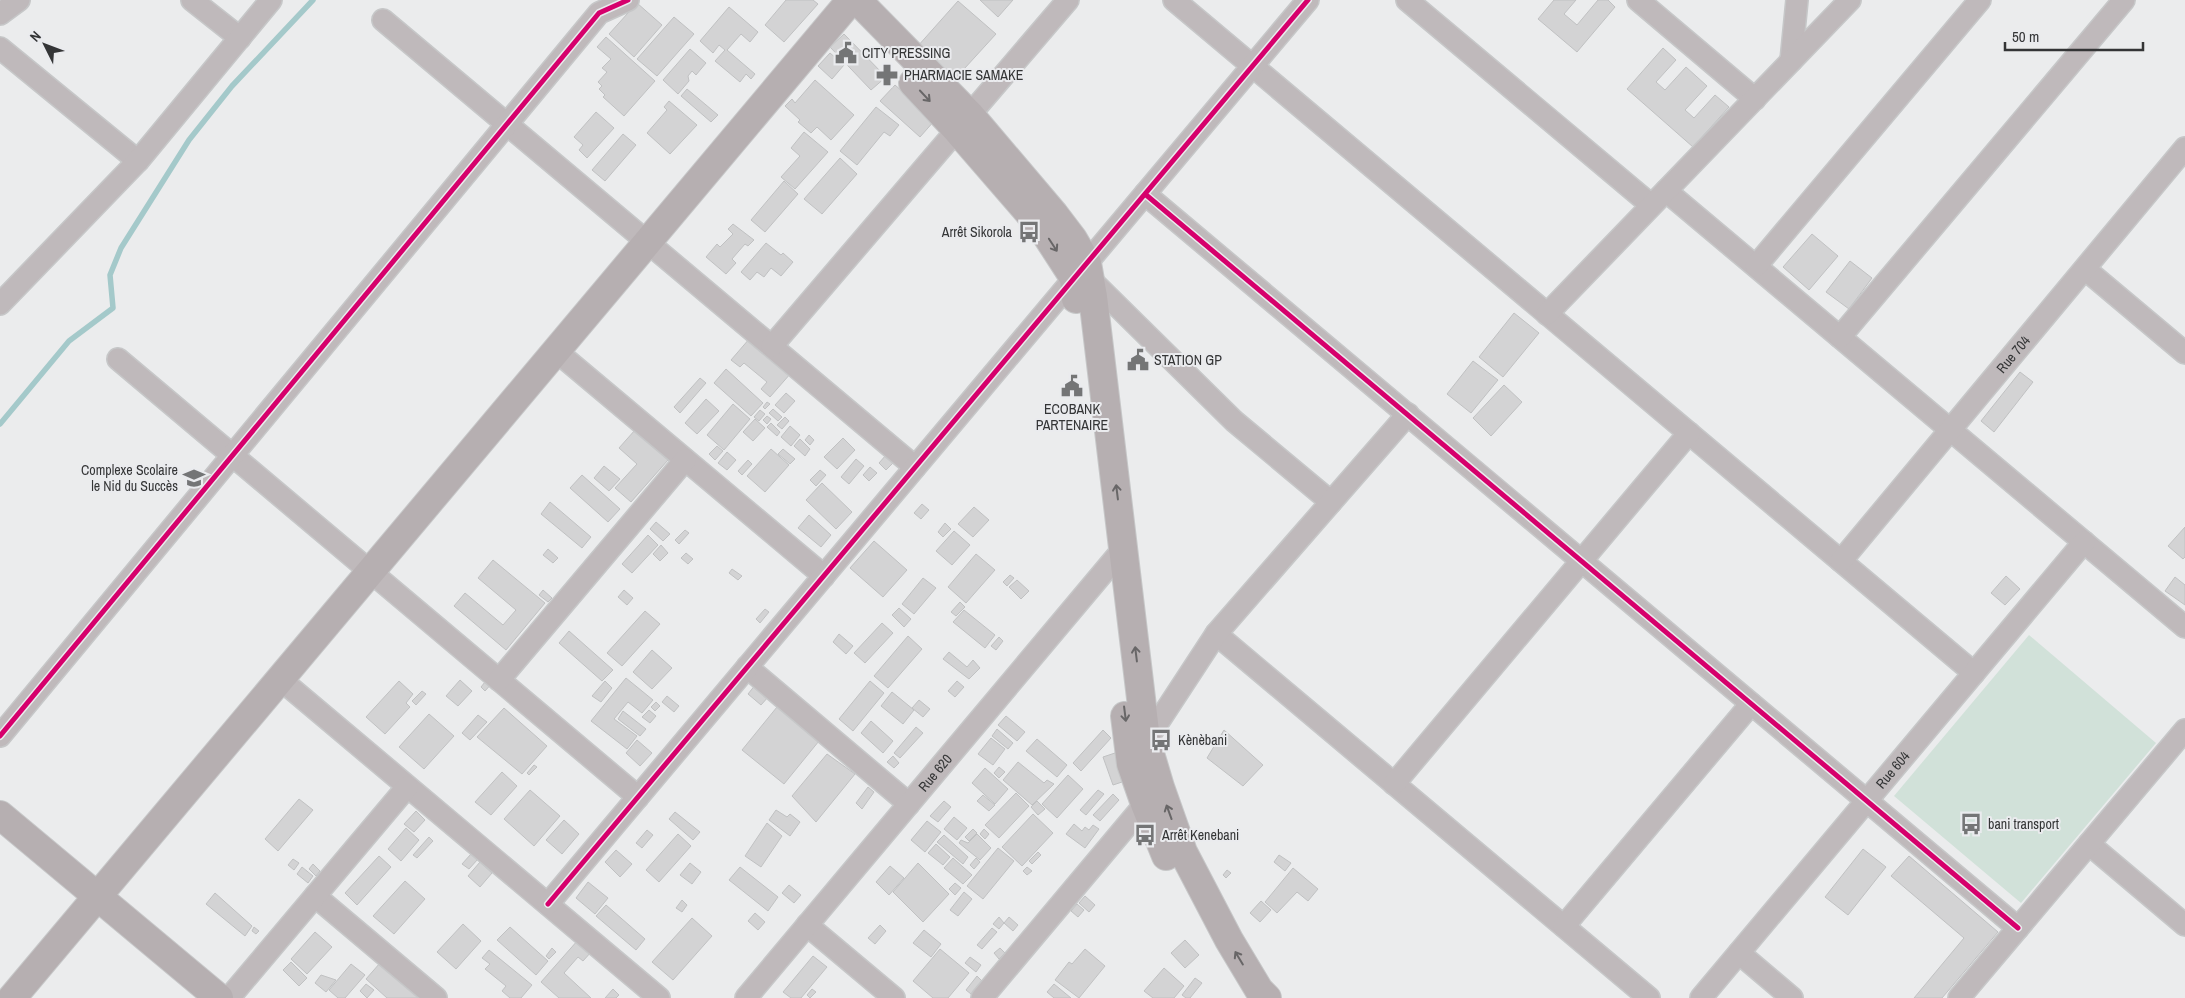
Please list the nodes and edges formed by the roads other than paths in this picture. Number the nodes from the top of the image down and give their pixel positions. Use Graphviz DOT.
graph roads {
  1 [pos="19,0"];
  2 [pos="192,0"];
  3 [pos="271,0"];
  4 [pos="628,0"];
  5 [pos="1068,0"];
  6 [pos="1174,0"];
  7 [pos="1308,0"];
  8 [pos="1407,0"];
  9 [pos="1638,0"];
  10 [pos="1797,0"];
  11 [pos="1850,0"];
  12 [pos="1980,0"];
  13 [pos="2124,0"];
  14 [pos="849,2"];
  15 [pos="0,14"];
  16 [pos="383,20"];
  17 [pos="240,38"];
  18 [pos="0,48"];
  19 [pos="1791,61"];
  20 [pos="1253,66"];
  21 [pos="1755,98"];
  22 [pos="963,122"];
  23 [pos="507,124"];
  24 [pos="2185,148"];
  25 [pos="138,161"];
  26 [pos="1145,194"];
  27 [pos="1659,198"];
  28 [pos="648,242"];
  29 [pos="1756,266"];
  30 [pos="2085,269"];
  31 [pos="1083,273"];
  32 [pos="4,294"];
  33 [pos="1547,314"];
  34 [pos="1840,337"];
  35 [pos="772,346"];
  36 [pos="556,351"];
  37 [pos="2185,353"];
  38 [pos="118,359"];
  39 [pos="1408,414"];
  40 [pos="1951,430"];
  41 [pos="1689,433"];
  42 [pos="232,456"];
  43 [pos="685,460"];
  44 [pos="915,467"];
  45 [pos="1331,502"];
  46 [pos="2084,542"];
  47 [pos="1115,559"];
  48 [pos="1582,561"];
  49 [pos="1841,561"];
  50 [pos="371,572"];
  51 [pos="824,576"];
  52 [pos="2185,627"];
  53 [pos="1216,634"];
  54 [pos="747,667"];
  55 [pos="1974,673"];
  56 [pos="280,679"];
  57 [pos="500,680"];
  58 [pos="1751,704"];
  59 [pos="2185,730"];
  60 [pos="0,736"];
  61 [pos="1146,740"];
  62 [pos="1131,764"];
  63 [pos="1394,784"];
  64 [pos="408,786"];
  65 [pos="638,797"];
  66 [pos="1867,800"];
  67 [pos="909,804"];
  68 [pos="1145,804"];
  69 [pos="0,815"];
  70 [pos="2089,844"];
  71 [pos="315,896"];
  72 [pos="97,897"];
  73 [pos="548,904"];
  74 [pos="807,925"];
  75 [pos="2185,925"];
  76 [pos="1564,926"];
  77 [pos="2018,928"];
  78 [pos="1739,953"];
  79 [pos="12,998"];
  80 [pos="219,998"];
  81 [pos="229,998"];
  82 [pos="436,998"];
  83 [pos="659,998"];
  84 [pos="746,998"];
  85 [pos="894,998"];
  86 [pos="982,998"];
  87 [pos="1243,998"];
  88 [pos="1267,998"];
  89 [pos="1649,998"];
  90 [pos="1701,998"];
  91 [pos="1792,998"];
  92 [pos="1959,998"];
  1 -- 15 [label="street"];
  2 -- 17 [label="street"];
  3 -- 17 [label="street"];
  4 -- 23 [label="street"];
  5 -- 22 [label="street"];
  6 -- 20 [label="street"];
  7 -- 20 [label="street"];
  8 -- 27 [label="street"];
  9 -- 21 [label="street"];
  10 -- 19 [label="street"];
  11 -- 19 [label="street"];
  12 -- 29 [label="street"];
  13 -- 34 [label="street"];
  14 -- 22 [label="main road"];
  14 -- 28 [label="main road"];
  16 -- 23 [label="street"];
  17 -- 25 [label="street"];
  18 -- 25 [label="street"];
  19 -- 21 [label="street"];
  20 -- 26 [label="street"];
  20 -- 33 [label="street"];
  21 -- 27 [label="street"];
  22 -- 31 [label="main road"];
  22 -- 35 [label="street"];
  23 -- 28 [label="street"];
  23 -- 42 [label="street"];
  24 -- 30 [label="street, Rue 704"];
  25 -- 32 [label="street"];
  26 -- 31 [label="street"];
  26 -- 39 [label="street"];
  27 -- 29 [label="street"];
  27 -- 33 [label="street"];
  28 -- 35 [label="street"];
  28 -- 36 [label="main road"];
  29 -- 34 [label="street"];
  30 -- 37 [label="street"];
  30 -- 40 [label="street, Rue 704"];
  31 -- 44 [label="street"];
  31 -- 45 [label="street"];
  31 -- 47 [label="main road"];
  33 -- 41 [label="street"];
  34 -- 40 [label="street"];
  35 -- 44 [label="street"];
  36 -- 43 [label="street"];
  36 -- 50 [label="main road"];
  38 -- 42 [label="street"];
  39 -- 45 [label="street"];
  39 -- 48 [label="street"];
  40 -- 46 [label="street"];
  40 -- 49 [label="street, Rue 704"];
  41 -- 48 [label="street"];
  41 -- 49 [label="street"];
  42 -- 50 [label="street"];
  42 -- 60 [label="street"];
  43 -- 51 [label="street"];
  43 -- 57 [label="street"];
  44 -- 51 [label="street"];
  45 -- 53 [label="street"];
  46 -- 52 [label="street"];
  46 -- 55 [label="street, Rue 604"];
  61 -- 47 [label="main road, one-way"];
  47 -- 62 [label="main road, one-way"];
  47 -- 67 [label="street, Rue 620"];
  48 -- 58 [label="street"];
  48 -- 63 [label="street"];
  49 -- 55 [label="street"];
  50 -- 56 [label="main road"];
  50 -- 57 [label="street"];
  51 -- 54 [label="street"];
  53 -- 61 [label="street"];
  53 -- 63 [label="street"];
  54 -- 65 [label="street"];
  54 -- 67 [label="street"];
  55 -- 66 [label="street, Rue 604"];
  56 -- 64 [label="street"];
  56 -- 72 [label="main road"];
  57 -- 65 [label="street"];
  58 -- 66 [label="street"];
  58 -- 76 [label="street"];
  59 -- 70 [label="street"];
  61 -- 62 [label="street"];
  88 -- 61 [label="main road, one-way"];
  62 -- 68 [label="main road"];
  63 -- 76 [label="street"];
  64 -- 71 [label="street"];
  64 -- 73 [label="street"];
  65 -- 73 [label="street"];
  66 -- 77 [label="street"];
  66 -- 78 [label="street, Rue 604"];
  67 -- 74 [label="street, Rue 620"];
  68 -- 86 [label="street"];
  68 -- 87 [label="main road"];
  69 -- 72 [label="main road"];
  70 -- 75 [label="street"];
  70 -- 77 [label="street"];
  71 -- 81 [label="street"];
  71 -- 82 [label="street"];
  72 -- 79 [label="main road"];
  72 -- 80 [label="main road"];
  73 -- 83 [label="street"];
  74 -- 84 [label="street, Rue 620"];
  74 -- 85 [label="street"];
  76 -- 89 [label="street"];
  77 -- 92 [label="street"];
  78 -- 90 [label="street, Rue 604"];
  78 -- 91 [label="street"];
}
